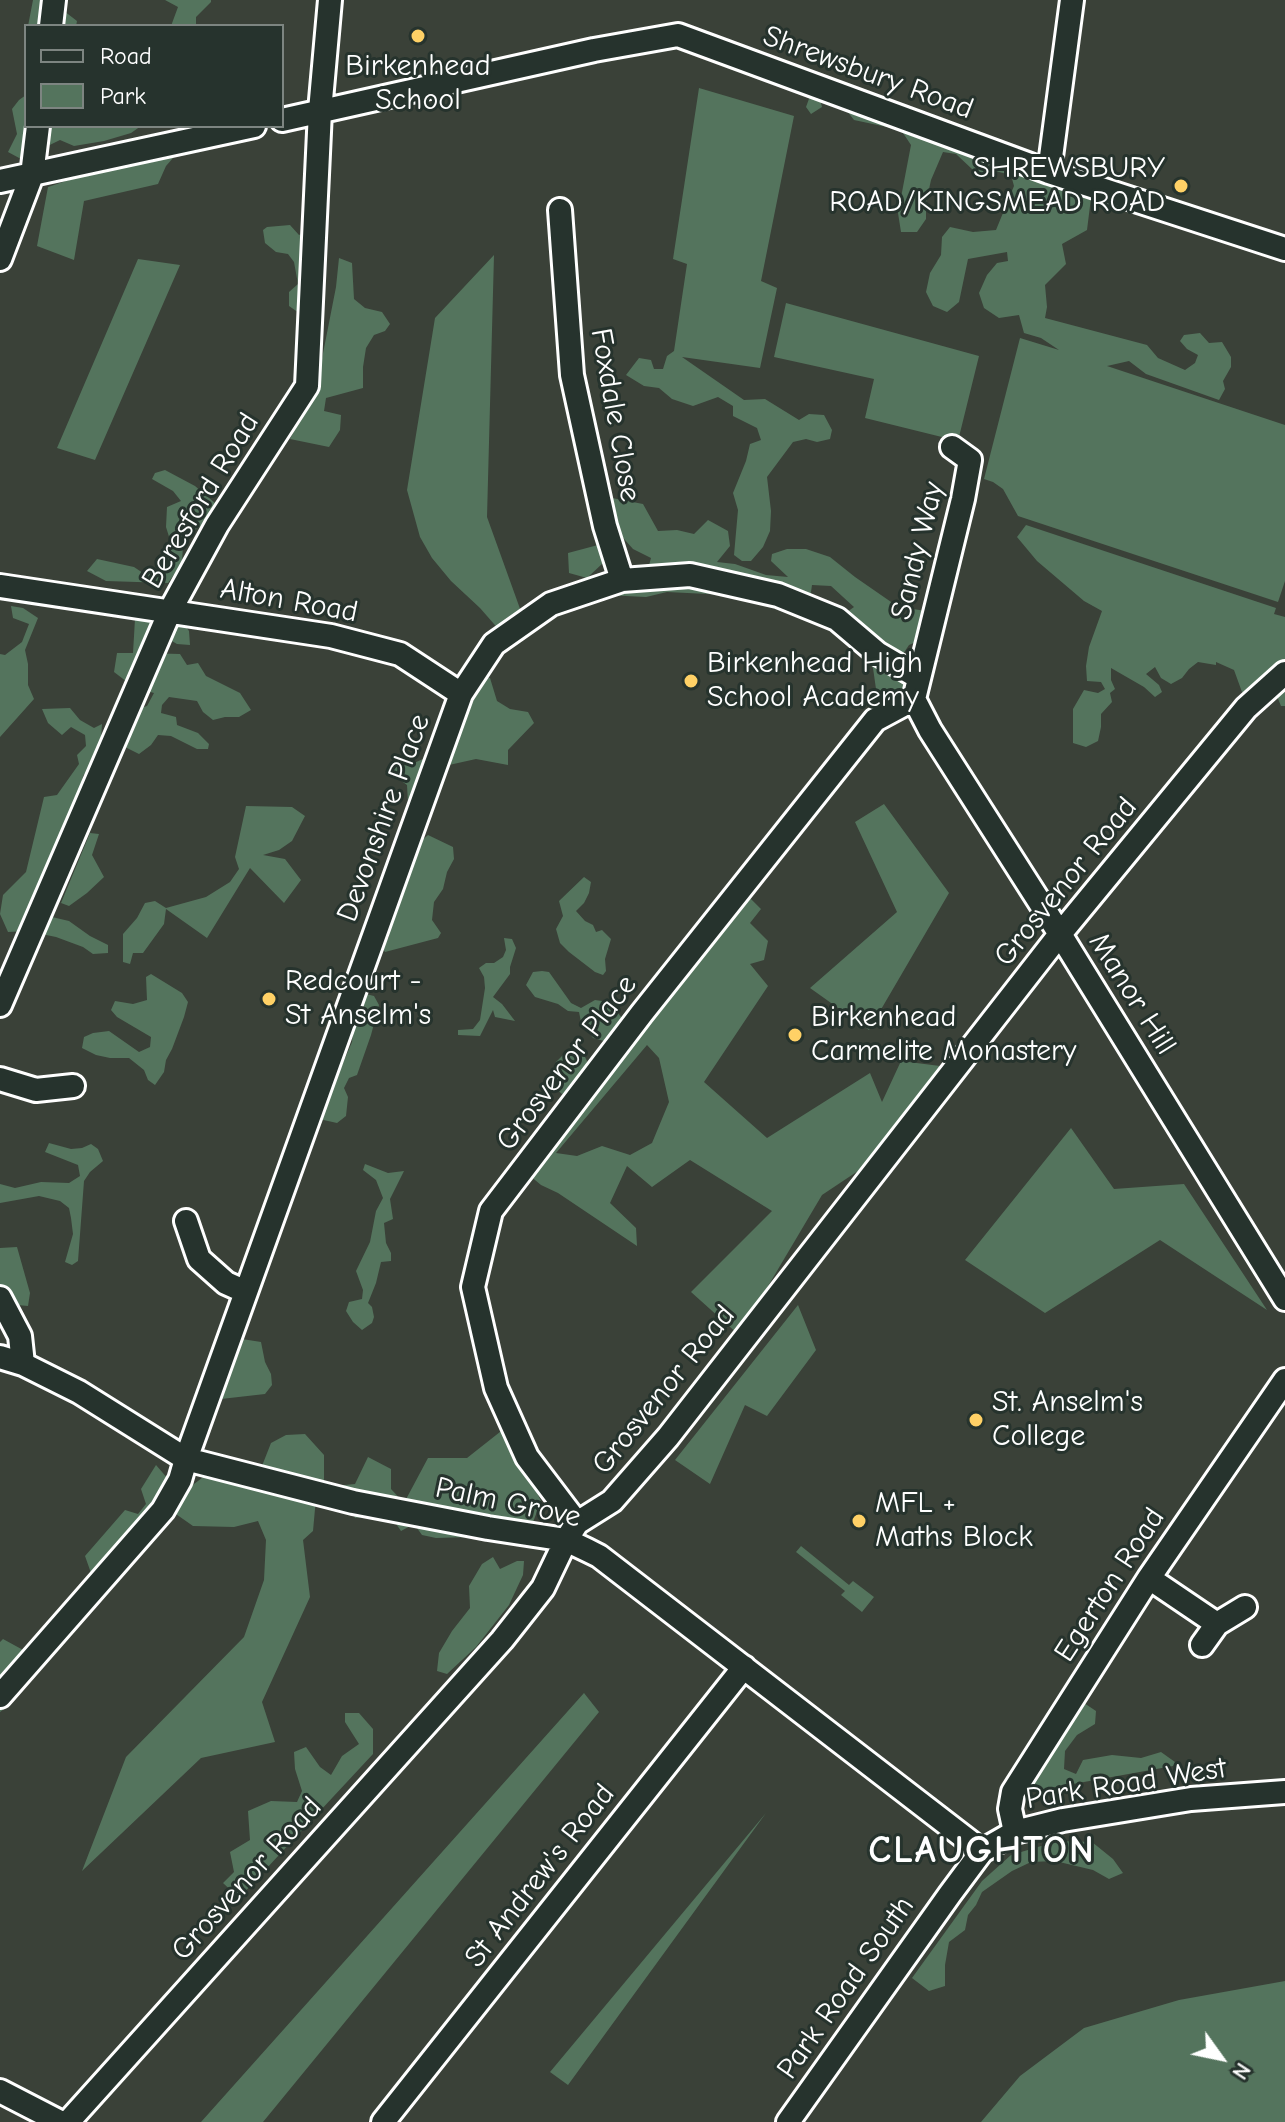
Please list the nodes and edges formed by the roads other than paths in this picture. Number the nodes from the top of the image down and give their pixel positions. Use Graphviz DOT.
graph roads {
  1 [pos="54,0"];
  2 [pos="330,0"];
  3 [pos="1072,0"];
  4 [pos="51,24"];
  5 [pos="320,111"];
  6 [pos="284,120"];
  7 [pos="38,128"];
  8 [pos="245,128"];
  9 [pos="1049,172"];
  10 [pos="32,175"];
  11 [pos="0,181"];
  12 [pos="560,210"];
  13 [pos="1285,249"];
  14 [pos="0,259"];
  15 [pos="952,447"];
  16 [pos="622,580"];
  17 [pos="0,586"];
  18 [pos="170,611"];
  19 [pos="1285,673"];
  20 [pos="916,688"];
  21 [pos="461,694"];
  22 [pos="1060,934"];
  23 [pos="0,1005"];
  24 [pos="0,1079"];
  25 [pos="73,1086"];
  26 [pos="186,1221"];
  27 [pos="246,1292"];
  28 [pos="0,1298"];
  29 [pos="1285,1299"];
  30 [pos="0,1357"];
  31 [pos="23,1364"];
  32 [pos="1285,1380"];
  33 [pos="186,1459"];
  34 [pos="571,1532"];
  35 [pos="1149,1578"];
  36 [pos="1245,1607"];
  37 [pos="1217,1624"];
  38 [pos="1202,1645"];
  39 [pos="744,1667"];
  40 [pos="0,1696"];
  41 [pos="1285,1792"];
  42 [pos="1015,1832"];
  43 [pos="982,1851"];
  44 [pos="0,2091"];
  45 [pos="60,2122"];
  46 [pos="68,2122"];
  47 [pos="383,2122"];
  48 [pos="788,2122"];
  1 -- 4 [label="street"];
  2 -- 5 [label="street, Beresford Road"];
  3 -- 9 [label="street"];
  5 -- 6 [label="street, Shrewsbury Road"];
  5 -- 9 [label="street, Shrewsbury Road"];
  5 -- 18 [label="street, Beresford Road"];
  7 -- 10 [label="street"];
  8 -- 10 [label="street"];
  9 -- 13 [label="street, Shrewsbury Road"];
  10 -- 11 [label="street"];
  10 -- 14 [label="street"];
  12 -- 16 [label="street, Foxdale Close"];
  15 -- 20 [label="street, Sandy Way"];
  16 -- 20 [label="street, Devonshire Place"];
  16 -- 21 [label="street, Devonshire Place"];
  17 -- 18 [label="street, Alton Road"];
  18 -- 21 [label="street, Alton Road"];
  18 -- 23 [label="street, Beresford Road"];
  19 -- 22 [label="street, Grosvenor Road"];
  20 -- 22 [label="street, Manor Hill"];
  20 -- 34 [label="street, Grosvenor Place"];
  21 -- 27 [label="street, Devonshire Place"];
  22 -- 29 [label="street, Manor Hill"];
  22 -- 34 [label="street, Grosvenor Road"];
  24 -- 25 [label="street"];
  26 -- 27 [label="street"];
  27 -- 33 [label="street, Devonshire Place"];
  28 -- 31 [label="street"];
  30 -- 31 [label="street, Palm Grove"];
  31 -- 33 [label="street, Palm Grove"];
  32 -- 35 [label="street, Egerton Road"];
  33 -- 34 [label="street, Palm Grove"];
  33 -- 40 [label="street, Devonshire Place"];
  34 -- 39 [label="street, Palm Grove"];
  34 -- 46 [label="street, Grosvenor Road"];
  35 -- 37 [label="street"];
  35 -- 42 [label="street, Egerton Road"];
  36 -- 37 [label="street"];
  37 -- 38 [label="street"];
  39 -- 43 [label="street, Palm Grove"];
  39 -- 47 [label="street, St Andrew's Road"];
  41 -- 42 [label="street, Park Road West"];
  42 -- 43 [label="street, Park Road West"];
  43 -- 48 [label="street, Park Road South"];
  44 -- 45 [label="street"];
}
